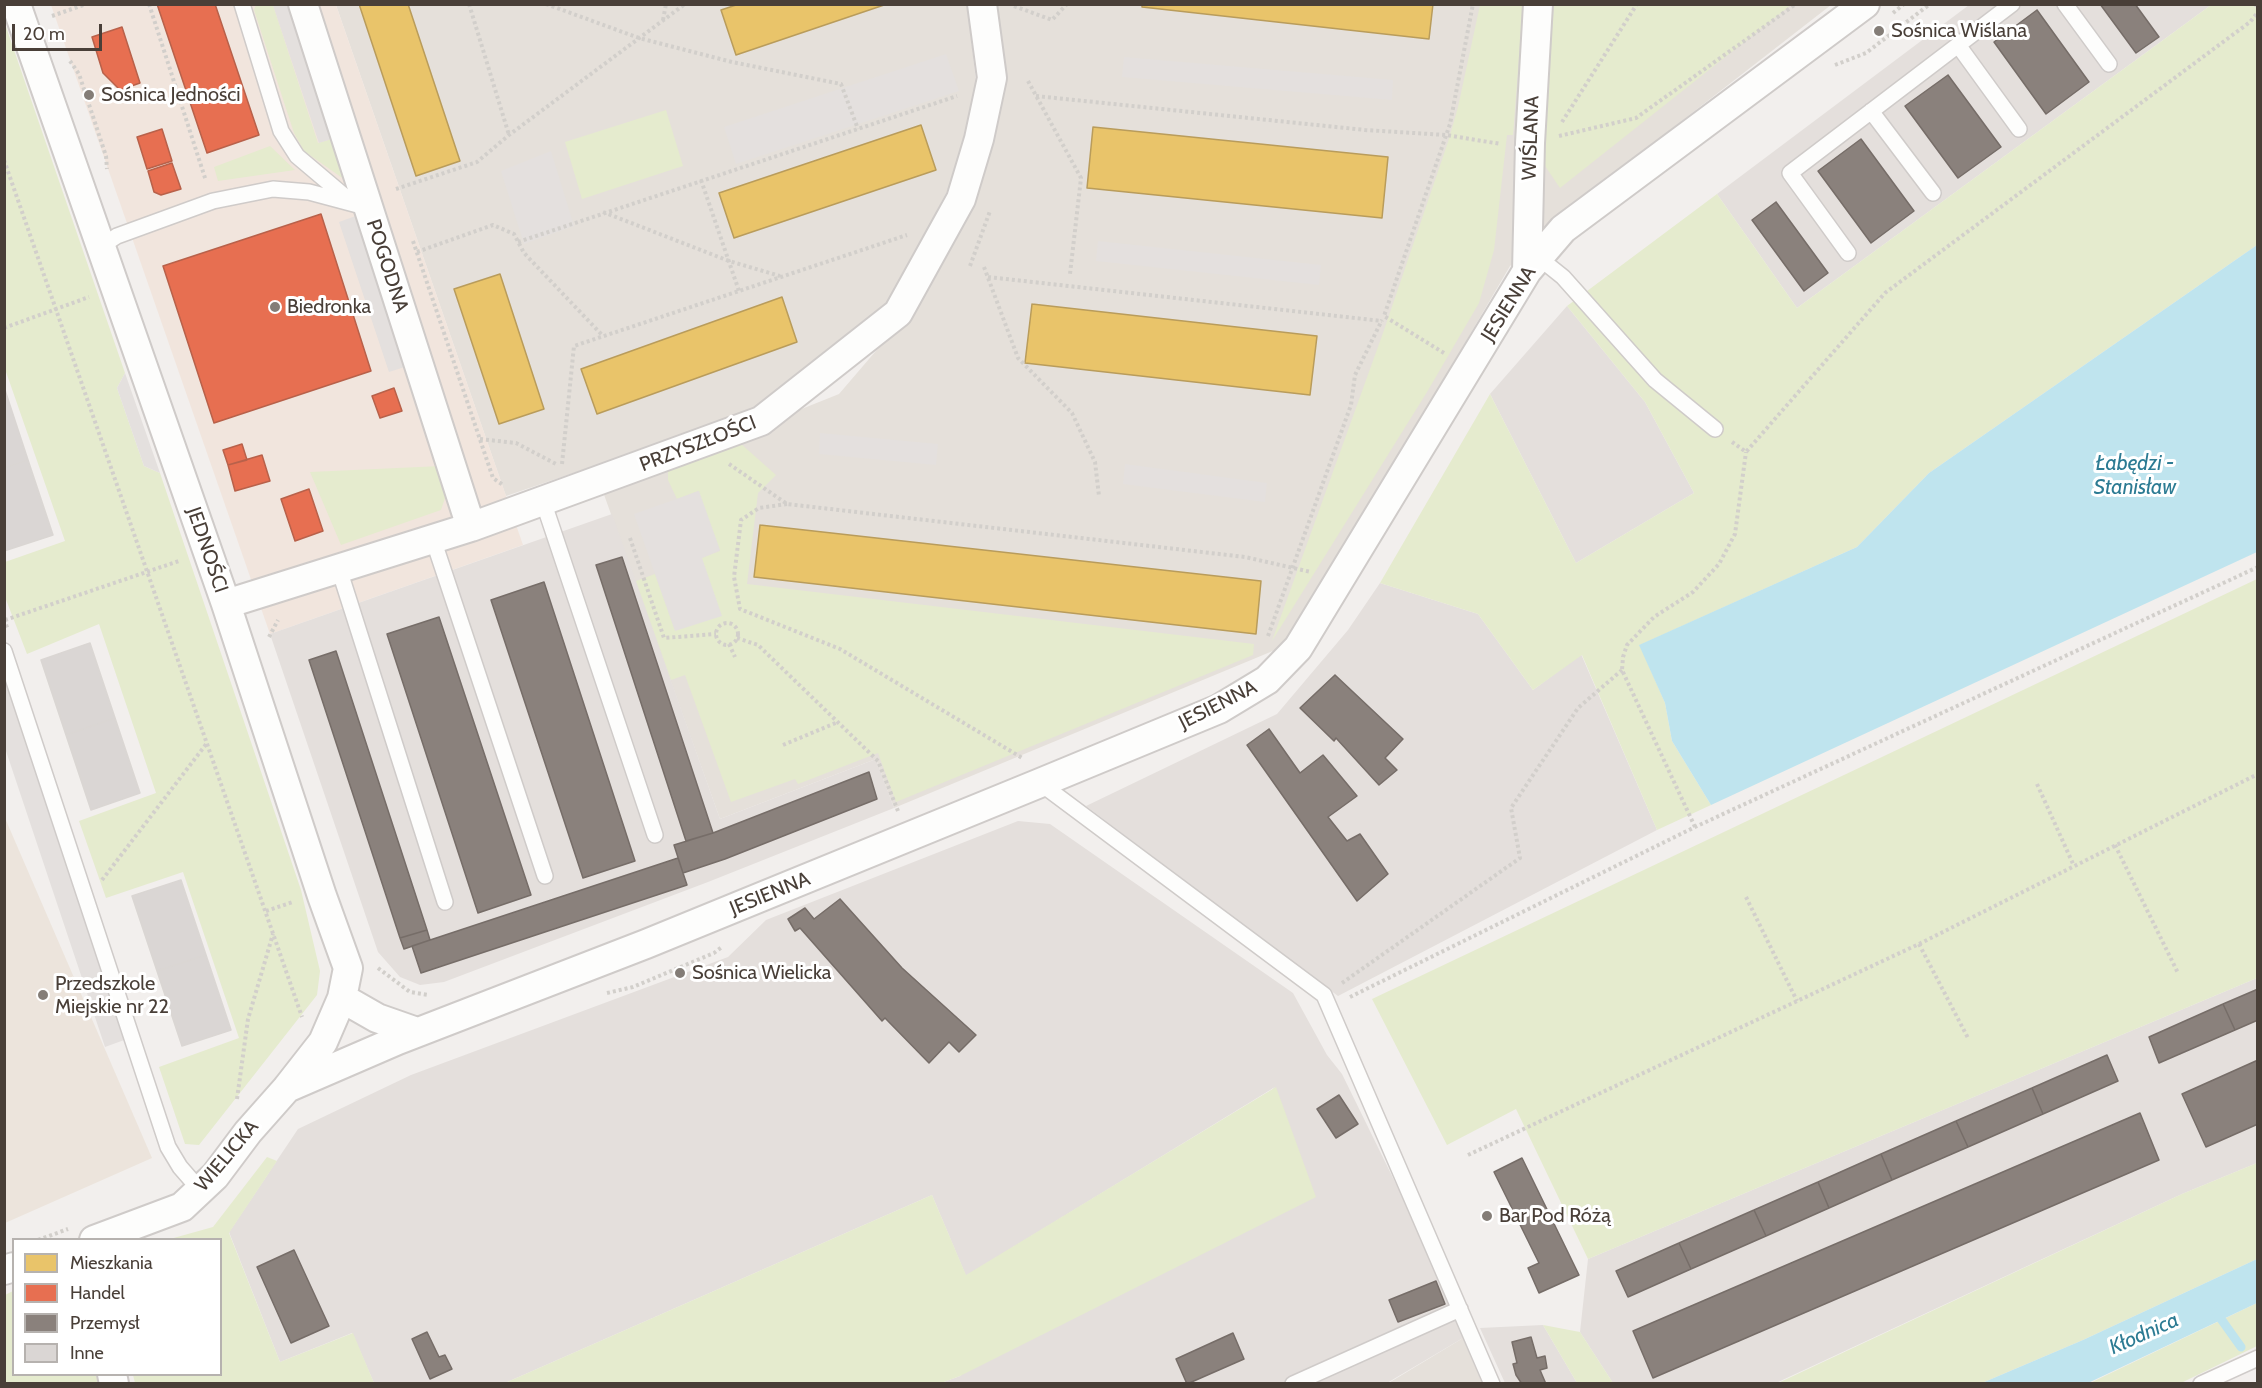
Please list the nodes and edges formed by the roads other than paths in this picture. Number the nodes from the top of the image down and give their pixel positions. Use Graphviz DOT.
graph roads {
  1 [pos="16,4"];
  2 [pos="242,4"];
  3 [pos="303,4"];
  4 [pos="982,4"];
  5 [pos="1538,4"];
  6 [pos="1865,4"];
  7 [pos="2012,4"];
  8 [pos="2065,4"];
  9 [pos="1958,45"];
  10 [pos="2109,64"];
  11 [pos="1871,111"];
  12 [pos="2019,129"];
  13 [pos="1933,193"];
  14 [pos="361,206"];
  15 [pos="100,247"];
  16 [pos="1848,253"];
  17 [pos="1533,264"];
  18 [pos="1715,429"];
  19 [pos="543,501"];
  20 [pos="471,527"];
  21 [pos="433,539"];
  22 [pos="339,569"];
  23 [pos="226,604"];
  24 [pos="4,651"];
  25 [pos="1036,774"];
  26 [pos="655,835"];
  27 [pos="546,876"];
  28 [pos="445,902"];
  29 [pos="342,998"];
  30 [pos="417,1032"];
  31 [pos="286,1088"];
  32 [pos="200,1190"];
  33 [pos="97,1238"];
  34 [pos="1460,1309"];
  35 [pos="2258,1358"];
  36 [pos="1293,1383"];
  37 [pos="1492,1383"];
  38 [pos="2201,1383"];
  1 -- 15 [label="street, JEDNOŚCI"];
  2 -- 14 [label="lane"];
  3 -- 14 [label="street, POGODNA"];
  4 -- 19 [label="street, PRZYSZŁOŚCI"];
  5 -- 17 [label="street, WIŚLANA"];
  6 -- 17 [label="street, JESIENNA"];
  7 -- 9 [label="lane"];
  8 -- 10 [label="lane"];
  9 -- 11 [label="lane"];
  9 -- 12 [label="lane"];
  11 -- 13 [label="lane"];
  11 -- 16 [label="lane"];
  14 -- 15 [label="lane"];
  14 -- 20 [label="street, POGODNA"];
  15 -- 23 [label="street, JEDNOŚCI"];
  17 -- 18 [label="lane"];
  17 -- 25 [label="street, JESIENNA"];
  19 -- 20 [label="street, PRZYSZŁOŚCI"];
  19 -- 26 [label="lane"];
  20 -- 21 [label="street, PRZYSZŁOŚCI"];
  21 -- 22 [label="street, PRZYSZŁOŚCI"];
  21 -- 27 [label="lane"];
  22 -- 23 [label="street, PRZYSZŁOŚCI"];
  22 -- 28 [label="lane"];
  23 -- 29 [label="street, JEDNOŚCI"];
  24 -- 32 [label="lane"];
  25 -- 30 [label="street, JESIENNA"];
  25 -- 34 [label="lane"];
  29 -- 30 [label="street"];
  29 -- 31 [label="street, JEDNOŚCI"];
  30 -- 31 [label="street, JESIENNA"];
  31 -- 32 [label="street, WIELICKA"];
  32 -- 33 [label="street, WIELICKA"];
  34 -- 36 [label="lane"];
  34 -- 37 [label="lane"];
  35 -- 38 [label="lane"];
}
